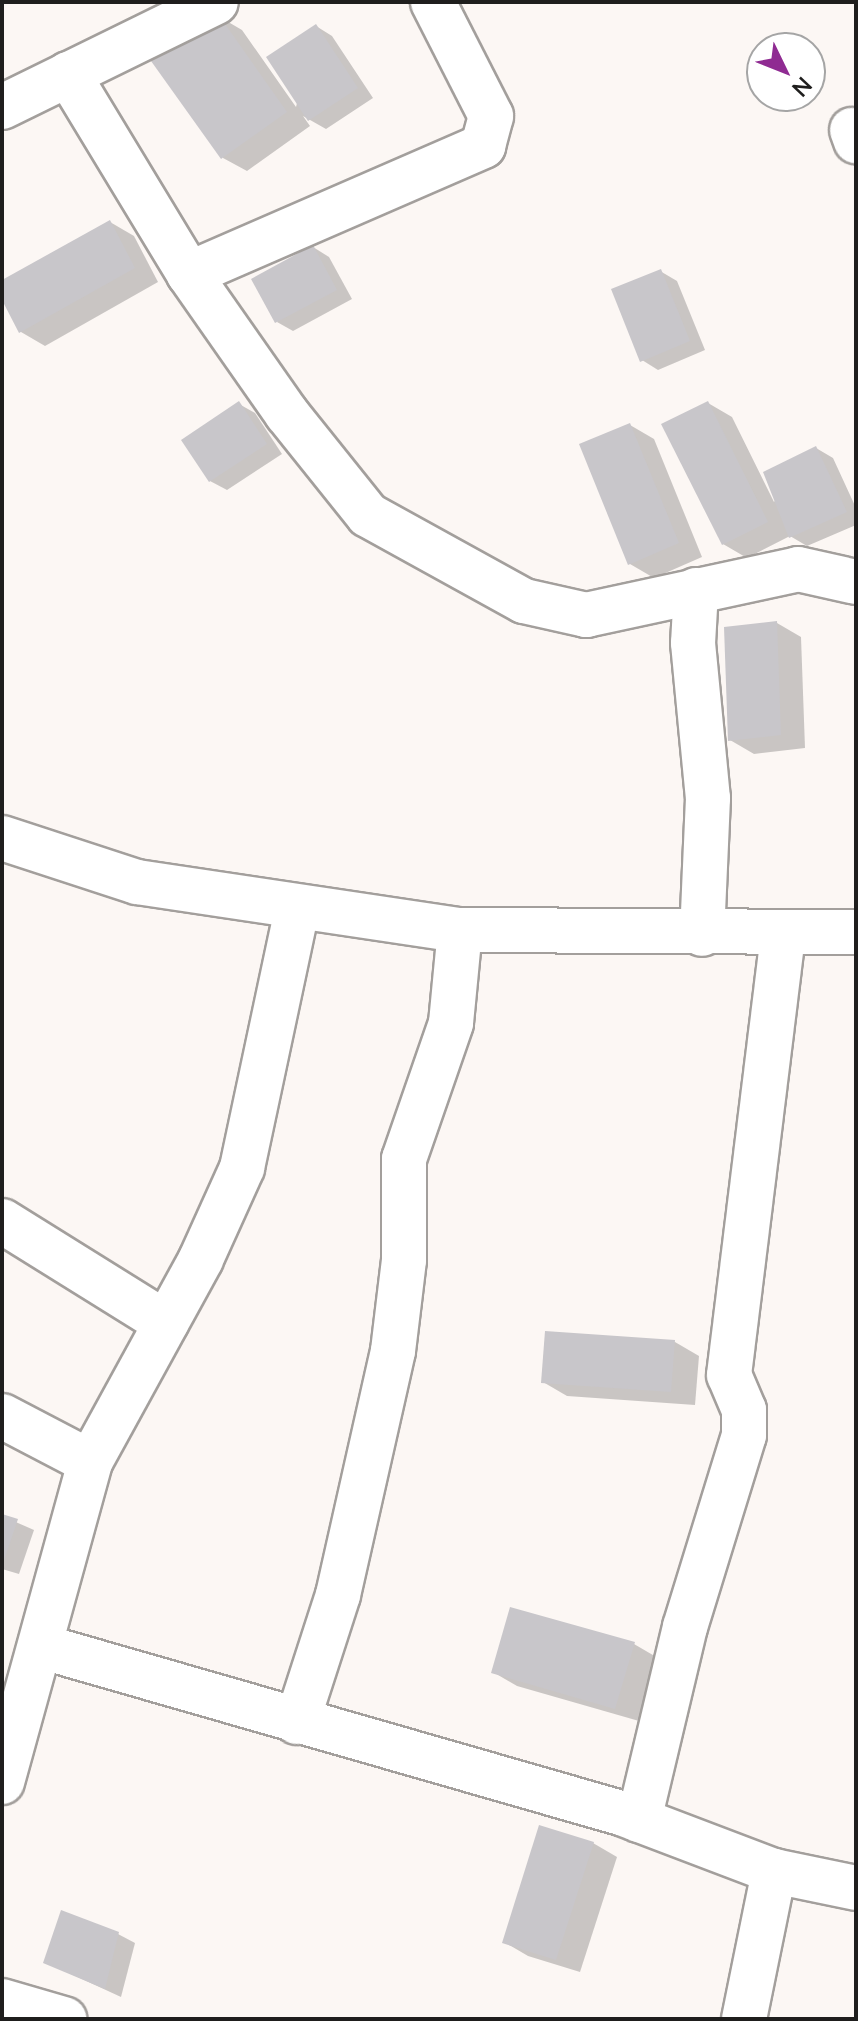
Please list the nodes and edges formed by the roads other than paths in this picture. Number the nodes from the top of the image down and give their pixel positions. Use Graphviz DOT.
graph roads {
  1 [pos="215,2"];
  2 [pos="433,2"];
  3 [pos="68,74"];
  4 [pos="2,107"];
  5 [pos="189,274"];
  6 [pos="856,582"];
  7 [pos="696,590"];
  8 [pos="2,838"];
  9 [pos="297,909"];
  10 [pos="460,930"];
  11 [pos="856,932"];
  12 [pos="702,934"];
  13 [pos="783,935"];
  14 [pos="2,1221"];
  15 [pos="166,1323"];
  16 [pos="2,1416"];
  17 [pos="90,1462"];
  18 [pos="40,1646"];
  19 [pos="297,1722"];
  20 [pos="2,1782"];
  21 [pos="639,1820"];
  22 [pos="774,1871"];
  23 [pos="856,1888"];
  24 [pos="2,2001"];
  25 [pos="64,2019"];
  26 [pos="744,2019"];
  1 -- 3 [label="street"];
  2 -- 5 [label="street"];
  3 -- 4 [label="street"];
  3 -- 5 [label="street"];
  5 -- 7 [label="street"];
  6 -- 7 [label="street"];
  7 -- 12 [label="street"];
  8 -- 9 [label="street"];
  9 -- 10 [label="street"];
  9 -- 15 [label="street"];
  10 -- 12 [label="street"];
  10 -- 19 [label="street"];
  11 -- 13 [label="street"];
  12 -- 13 [label="street"];
  13 -- 21 [label="street"];
  14 -- 15 [label="street"];
  15 -- 17 [label="street"];
  16 -- 17 [label="street"];
  17 -- 18 [label="street"];
  18 -- 19 [label="street"];
  18 -- 20 [label="street"];
  19 -- 21 [label="street"];
  21 -- 22 [label="street"];
  22 -- 23 [label="street"];
  22 -- 26 [label="street"];
  24 -- 25 [label="street"];
}
